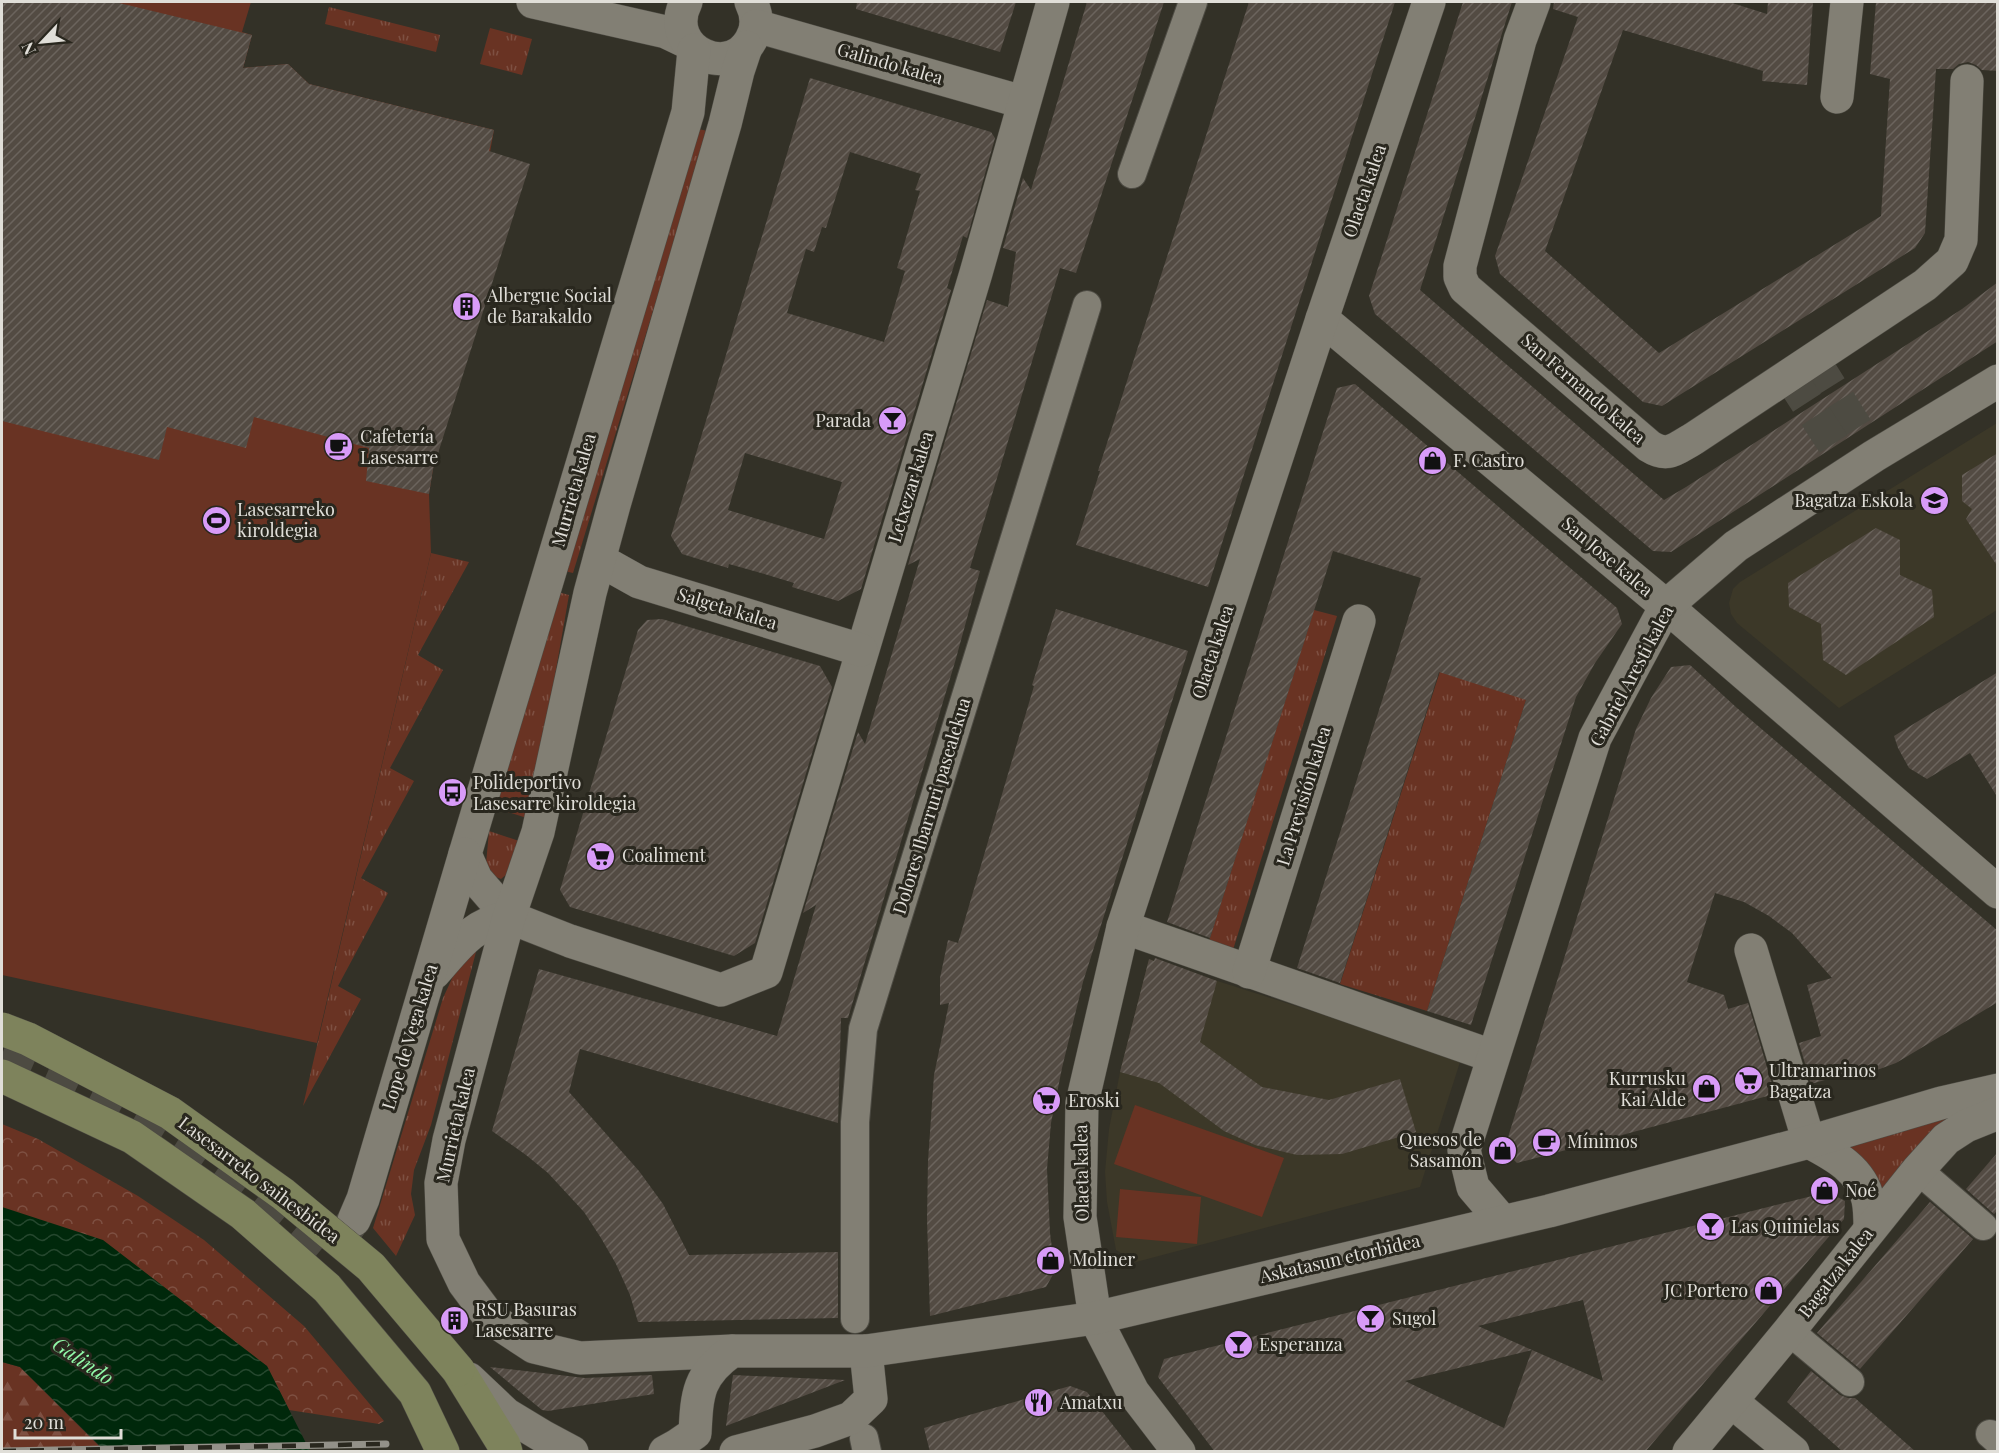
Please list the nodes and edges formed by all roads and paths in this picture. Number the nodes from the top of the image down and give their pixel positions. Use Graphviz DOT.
graph roads {
  1 [pos="532,2"];
  2 [pos="628,2"];
  3 [pos="1053,2"];
  4 [pos="1193,2"];
  5 [pos="1429,2"];
  6 [pos="1534,2"];
  7 [pos="1847,2"];
  8 [pos="685,3"];
  9 [pos="751,25"];
  10 [pos="690,46"];
  11 [pos="1967,81"];
  12 [pos="1838,97"];
  13 [pos="1023,102"];
  14 [pos="1132,174"];
  15 [pos="1087,305"];
  16 [pos="1322,319"];
  17 [pos="1998,381"];
  18 [pos="600,556"];
  19 [pos="1666,606"];
  20 [pos="1359,621"];
  21 [pos="861,650"];
  22 [pos="465,854"];
  23 [pos="1998,892"];
  24 [pos="509,917"];
  25 [pos="1123,927"];
  26 [pos="1751,950"];
  27 [pos="1249,972"];
  28 [pos="427,981"];
  29 [pos="2,1029"];
  30 [pos="1492,1056"];
  31 [pos="2,1076"];
  32 [pos="1998,1090"];
  33 [pos="1998,1113"];
  34 [pos="1809,1142"];
  35 [pos="1918,1170"];
  36 [pos="354,1220"];
  37 [pos="1502,1221"];
  38 [pos="1983,1226"];
  39 [pos="1870,1229"];
  40 [pos="1095,1318"];
  41 [pos="855,1319"];
  42 [pos="1790,1331"];
  43 [pos="732,1351"];
  44 [pos="866,1351"];
  45 [pos="631,1355"];
  46 [pos="458,1370"];
  47 [pos="1850,1382"];
  48 [pos="697,1398"];
  49 [pos="1732,1402"];
  50 [pos="442,1452"];
  51 [pos="506,1452"];
  52 [pos="572,1452"];
  53 [pos="665,1452"];
  54 [pos="736,1452"];
  55 [pos="1179,1452"];
  56 [pos="1689,1452"];
  57 [pos="1793,1452"];
  1 -- 10 [label="street"];
  2 -- 8 [label="street"];
  3 -- 13 [label="street, Letxezar kalea"];
  4 -- 14 [label="street"];
  5 -- 16 [label="street, Olaeta kalea"];
  6 -- 11 [label="street, San Fernando kalea"];
  7 -- 12 [label="street"];
  8 -- 10 [label="street, Murrieta kalea"];
  9 -- 10 [label="street"];
  9 -- 13 [label="street, Galindo kalea"];
  9 -- 18 [label="street, Murrieta kalea"];
  10 -- 22 [label="street, Murrieta kalea"];
  13 -- 21 [label="street, Letxezar kalea"];
  15 -- 41 [label="street, Dolores Ibarruri pasealekua"];
  16 -- 19 [label="street, San Jose kalea"];
  16 -- 25 [label="street, Olaeta kalea"];
  17 -- 19 [label="street, Gabriel Aresti kalea"];
  18 -- 21 [label="street, Salgeta kalea"];
  18 -- 24 [label="street, Murrieta kalea"];
  19 -- 23 [label="street, San Jose kalea"];
  19 -- 30 [label="street, Gabriel Aresti kalea"];
  20 -- 27 [label="street, La Previsión kalea"];
  21 -- 24 [label="street, Letxezar kalea"];
  22 -- 24 [label="street"];
  22 -- 28 [label="street, Lope de Vega kalea"];
  24 -- 28 [label="street"];
  24 -- 45 [label="street, Murrieta kalea"];
  25 -- 27 [label="street"];
  25 -- 40 [label="street, Olaeta kalea"];
  26 -- 34 [label="street"];
  27 -- 30 [label="street"];
  28 -- 36 [label="street, Lope de Vega kalea"];
  29 -- 46 [label="main road, Lasesarreko saihesbidea, bridge"];
  30 -- 37 [label="street, Gabriel Aresti kalea"];
  31 -- 50 [label="main road, Lasesarreko saihesbidea"];
  32 -- 34 [label="street, Askatasun etorbidea"];
  33 -- 35 [label="street, Bagatza kalea"];
  34 -- 37 [label="street, Askatasun etorbidea"];
  34 -- 39 [label="street"];
  35 -- 38 [label="street"];
  35 -- 39 [label="street, Bagatza kalea"];
  37 -- 40 [label="street, Askatasun etorbidea"];
  39 -- 42 [label="street, Bagatza kalea"];
  40 -- 44 [label="street, Askatasun etorbidea"];
  40 -- 55 [label="street, Olaeta kalea"];
  42 -- 47 [label="street"];
  42 -- 49 [label="street, Bagatza kalea"];
  43 -- 44 [label="street, Askatasun etorbidea"];
  43 -- 45 [label="street, Askatasun etorbidea"];
  43 -- 48 [label="street"];
  44 -- 54 [label="street"];
  45 -- 48 [label="street"];
  46 -- 51 [label="main road, Lasesarreko saihesbidea"];
  46 -- 52 [label="street"];
  48 -- 53 [label="street"];
  49 -- 56 [label="street, Bagatza kalea"];
  49 -- 57 [label="street"];
}
